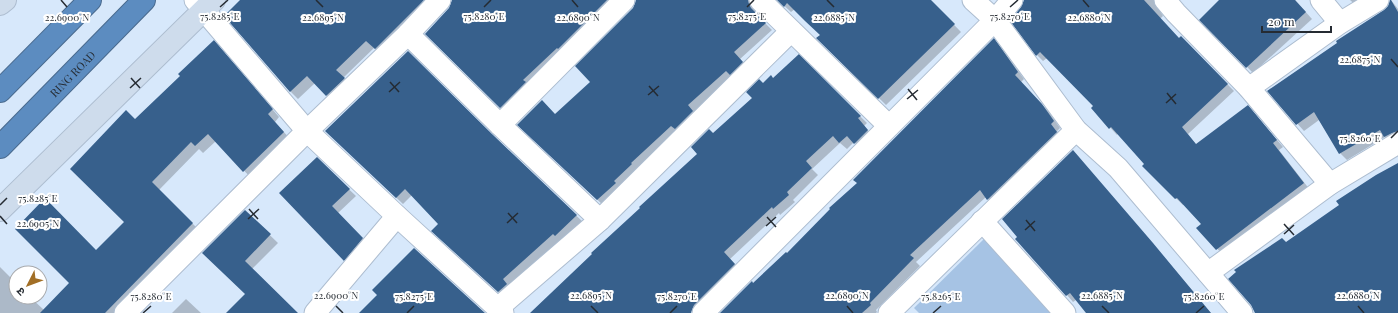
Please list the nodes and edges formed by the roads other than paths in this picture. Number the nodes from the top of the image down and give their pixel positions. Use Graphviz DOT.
graph roads {
  1 [pos="4,0"];
  2 [pos="90,0"];
  3 [pos="144,0"];
  4 [pos="440,0"];
  5 [pos="624,0"];
  6 [pos="760,0"];
  7 [pos="973,0"];
  8 [pos="1012,0"];
  9 [pos="1321,0"];
  10 [pos="1378,0"];
  11 [pos="0,4"];
  12 [pos="204,4"];
  13 [pos="1177,4"];
  14 [pos="995,20"];
  15 [pos="1340,23"];
  16 [pos="791,31"];
  17 [pos="408,34"];
  18 [pos="1249,88"];
  19 [pos="0,91"];
  20 [pos="500,125"];
  21 [pos="889,126"];
  22 [pos="1076,130"];
  23 [pos="307,131"];
  24 [pos="1398,143"];
  25 [pos="0,147"];
  26 [pos="1330,184"];
  27 [pos="0,210"];
  28 [pos="397,216"];
  29 [pos="600,220"];
  30 [pos="982,221"];
  31 [pos="1208,273"];
  32 [pos="501,310"];
  33 [pos="321,311"];
  34 [pos="892,312"];
  35 [pos="125,313"];
  36 [pos="703,313"];
  37 [pos="1065,313"];
  38 [pos="1242,313"];
  1 -- 11 [label="street"];
  2 -- 19 [label="highway"];
  3 -- 25 [label="highway, RING ROAD"];
  4 -- 17 [label="street"];
  5 -- 20 [label="street"];
  6 -- 16 [label="street"];
  7 -- 14 [label="street"];
  8 -- 14 [label="street"];
  9 -- 15 [label="street"];
  10 -- 15 [label="street"];
  12 -- 23 [label="street"];
  12 -- 27 [label="street"];
  13 -- 18 [label="street"];
  14 -- 21 [label="street"];
  14 -- 22 [label="street"];
  15 -- 18 [label="street"];
  16 -- 21 [label="street"];
  16 -- 29 [label="street"];
  17 -- 20 [label="street"];
  17 -- 23 [label="street"];
  18 -- 26 [label="street"];
  20 -- 29 [label="street"];
  21 -- 36 [label="street"];
  22 -- 30 [label="street"];
  22 -- 31 [label="street"];
  23 -- 28 [label="street"];
  23 -- 35 [label="street"];
  24 -- 26 [label="street"];
  26 -- 31 [label="street"];
  28 -- 32 [label="street"];
  28 -- 33 [label="street"];
  29 -- 32 [label="street"];
  30 -- 34 [label="street"];
  30 -- 37 [label="street"];
  31 -- 38 [label="street"];
}
